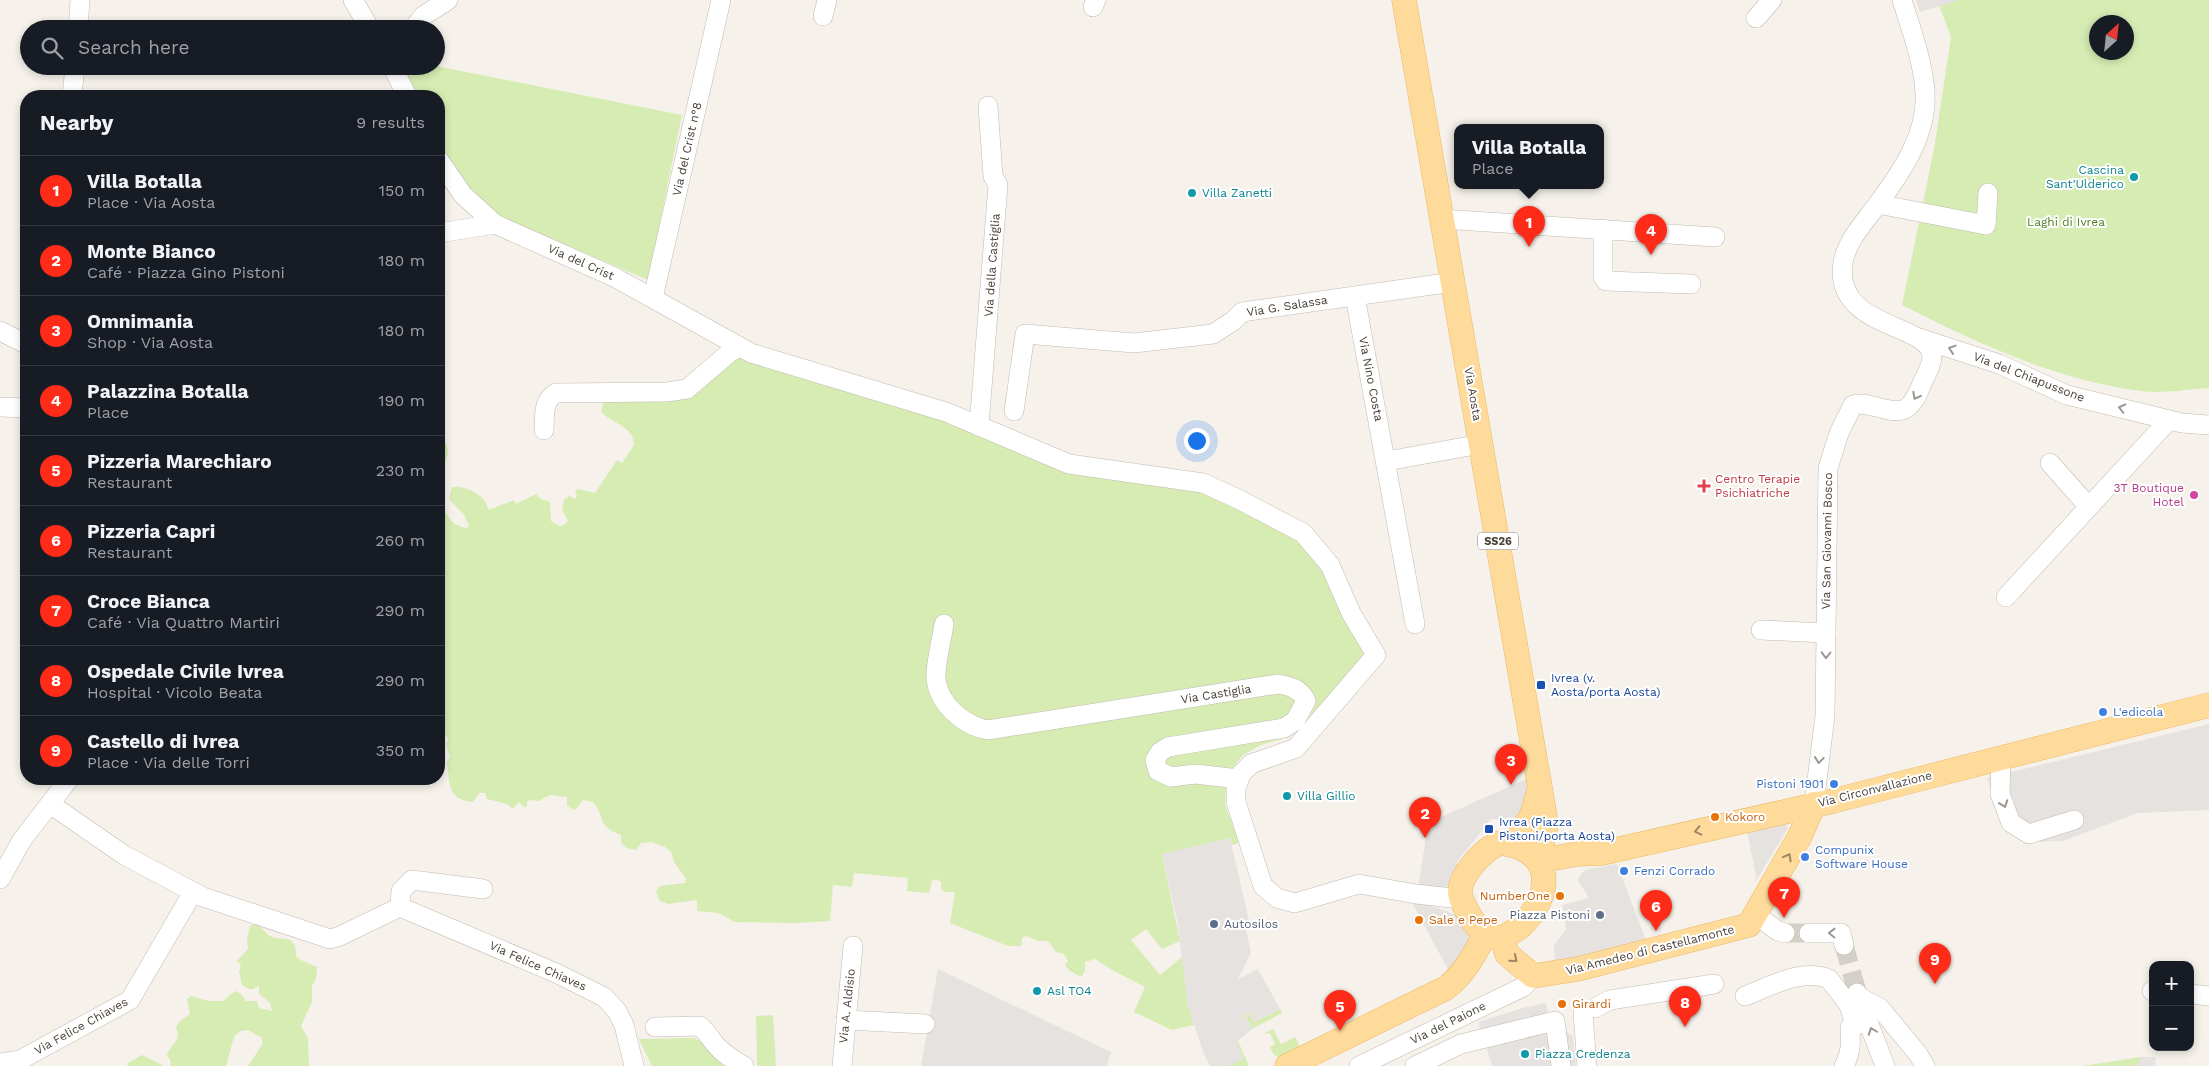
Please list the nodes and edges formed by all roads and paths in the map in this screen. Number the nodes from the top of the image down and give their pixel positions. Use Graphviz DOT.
graph roads {
  1 [pos="80,0"];
  2 [pos="353,0"];
  3 [pos="448,0"];
  4 [pos="721,0"];
  5 [pos="1404,0"];
  6 [pos="1772,0"];
  7 [pos="1902,0"];
  8 [pos="1756,18"];
  9 [pos="79,20"];
  10 [pos="365,20"];
  11 [pos="420,20"];
  12 [pos="74,75"];
  13 [pos="396,75"];
  14 [pos="73,90"];
  15 [pos="404,90"];
  16 [pos="988,106"];
  17 [pos="445,168"];
  18 [pos="1988,193"];
  19 [pos="1878,204"];
  20 [pos="1442,220"];
  21 [pos="495,224"];
  22 [pos="1603,229"];
  23 [pos="445,232"];
  24 [pos="1715,237"];
  25 [pos="1453,282"];
  26 [pos="1691,284"];
  27 [pos="1354,296"];
  28 [pos="653,298"];
  29 [pos="0,331"];
  30 [pos="1919,338"];
  31 [pos="20,341"];
  32 [pos="740,347"];
  33 [pos="0,407"];
  34 [pos="20,408"];
  35 [pos="1014,411"];
  36 [pos="2169,420"];
  37 [pos="2209,425"];
  38 [pos="979,426"];
  39 [pos="544,430"];
  40 [pos="1481,444"];
  41 [pos="1386,461"];
  42 [pos="2050,463"];
  43 [pos="2089,507"];
  44 [pos="2006,596"];
  45 [pos="944,624"];
  46 [pos="1415,624"];
  47 [pos="1761,630"];
  48 [pos="1826,633"];
  49 [pos="2209,705"];
  50 [pos="2001,756"];
  51 [pos="1239,779"];
  52 [pos="64,785"];
  53 [pos="1539,788"];
  54 [pos="50,804"];
  55 [pos="1814,804"];
  56 [pos="2074,820"];
  57 [pos="1546,825"];
  58 [pos="1514,845"];
  59 [pos="1577,854"];
  60 [pos="1538,861"];
  61 [pos="0,879"];
  62 [pos="483,889"];
  63 [pos="193,892"];
  64 [pos="1461,899"];
  65 [pos="400,908"];
  66 [pos="1755,915"];
  67 [pos="1785,932"];
  68 [pos="1809,933"];
  69 [pos="1494,936"];
  70 [pos="853,946"];
  71 [pos="1844,946"];
  72 [pos="1533,976"];
  73 [pos="1714,984"];
  74 [pos="2194,994"];
  75 [pos="1745,996"];
  76 [pos="2209,996"];
  77 [pos="1855,998"];
  78 [pos="846,1020"];
  79 [pos="925,1024"];
  80 [pos="655,1026"];
  81 [pos="0,1064"];
  82 [pos="634,1066"];
  83 [pos="744,1066"];
  84 [pos="842,1066"];
  85 [pos="1287,1066"];
  86 [pos="1359,1066"];
  87 [pos="1415,1066"];
  88 [pos="1561,1066"];
  89 [pos="1587,1066"];
  90 [pos="1844,1066"];
  91 [pos="1885,1066"];
  92 [pos="1925,1066"];
  1 -- 9 [label="street"];
  2 -- 10 [label="street"];
  3 -- 11 [label="street"];
  4 -- 28 [label="street, Via del Crist n°8"];
  5 -- 20 [label="main road, Via Aosta / SS26"];
  6 -- 8 [label="street"];
  7 -- 19 [label="street"];
  12 -- 14 [label="street"];
  13 -- 15 [label="street"];
  16 -- 38 [label="street, Via della Castiglia"];
  17 -- 21 [label="street, Via del Crist"];
  18 -- 19 [label="street"];
  19 -- 30 [label="street"];
  20 -- 22 [label="street"];
  20 -- 25 [label="main road, Via Aosta / SS26"];
  21 -- 23 [label="street"];
  21 -- 28 [label="street, Via del Crist"];
  22 -- 24 [label="street"];
  22 -- 26 [label="street"];
  25 -- 27 [label="street, Via G. Salassa"];
  25 -- 40 [label="main road, Via Aosta / SS26"];
  27 -- 35 [label="street, Via G. Salassa"];
  27 -- 41 [label="street, Via Nino Costa"];
  28 -- 32 [label="street, Via del Crist"];
  29 -- 31 [label="street"];
  36 -- 30 [label="street, Via del Chiapussone, one-way"];
  30 -- 48 [label="street, Via San Giovanni Bosco, one-way"];
  32 -- 38 [label="street, Via del Crist"];
  32 -- 39 [label="street"];
  33 -- 34 [label="street"];
  36 -- 37 [label="street, Via del Chiapussone"];
  36 -- 43 [label="street"];
  38 -- 51 [label="street"];
  40 -- 41 [label="street"];
  40 -- 53 [label="main road, Via Aosta / SS26"];
  41 -- 46 [label="street, Via Nino Costa"];
  42 -- 43 [label="street"];
  43 -- 44 [label="street"];
  45 -- 51 [label="street, Via Castiglia"];
  47 -- 48 [label="street"];
  48 -- 55 [label="street, Via San Giovanni Bosco, one-way"];
  49 -- 50 [label="main road, Via Circonvallazione"];
  50 -- 55 [label="main road, Via Circonvallazione"];
  50 -- 56 [label="street, one-way"];
  51 -- 64 [label="street"];
  52 -- 54 [label="street"];
  53 -- 57 [label="main road, Via Aosta / SS26"];
  53 -- 58 [label="main road, Via Aosta / SS26"];
  54 -- 61 [label="street"];
  54 -- 63 [label="street"];
  55 -- 59 [label="main road, Via Circonvallazione, one-way"];
  66 -- 55 [label="main road, Via Amedeo di Castellamonte, one-way"];
  57 -- 59 [label="main road, SS26"];
  57 -- 60 [label="main road, Via Aosta / SS26"];
  58 -- 60 [label="main road"];
  58 -- 64 [label="main road"];
  59 -- 60 [label="main road, Via Circonvallazione"];
  60 -- 69 [label="main road"];
  62 -- 65 [label="street"];
  63 -- 65 [label="street"];
  63 -- 81 [label="street, Via Felice Chiaves"];
  64 -- 69 [label="main road"];
  65 -- 82 [label="street, Via Felice Chiaves"];
  66 -- 67 [label="street"];
  66 -- 72 [label="main road, Via Amedeo di Castellamonte"];
  71 -- 68 [label="street, one-way"];
  69 -- 72 [label="main road, one-way"];
  69 -- 85 [label="main road"];
  70 -- 78 [label="street, Via A. Aldisio"];
  72 -- 86 [label="street, Via del Paione"];
  73 -- 89 [label="street"];
  74 -- 76 [label="street"];
  75 -- 77 [label="street"];
  77 -- 90 [label="street"];
  91 -- 77 [label="street, one-way"];
  77 -- 92 [label="street"];
  78 -- 79 [label="street"];
  78 -- 84 [label="street, Via A. Aldisio"];
  80 -- 83 [label="street"];
  87 -- 88 [label="street"];
}
